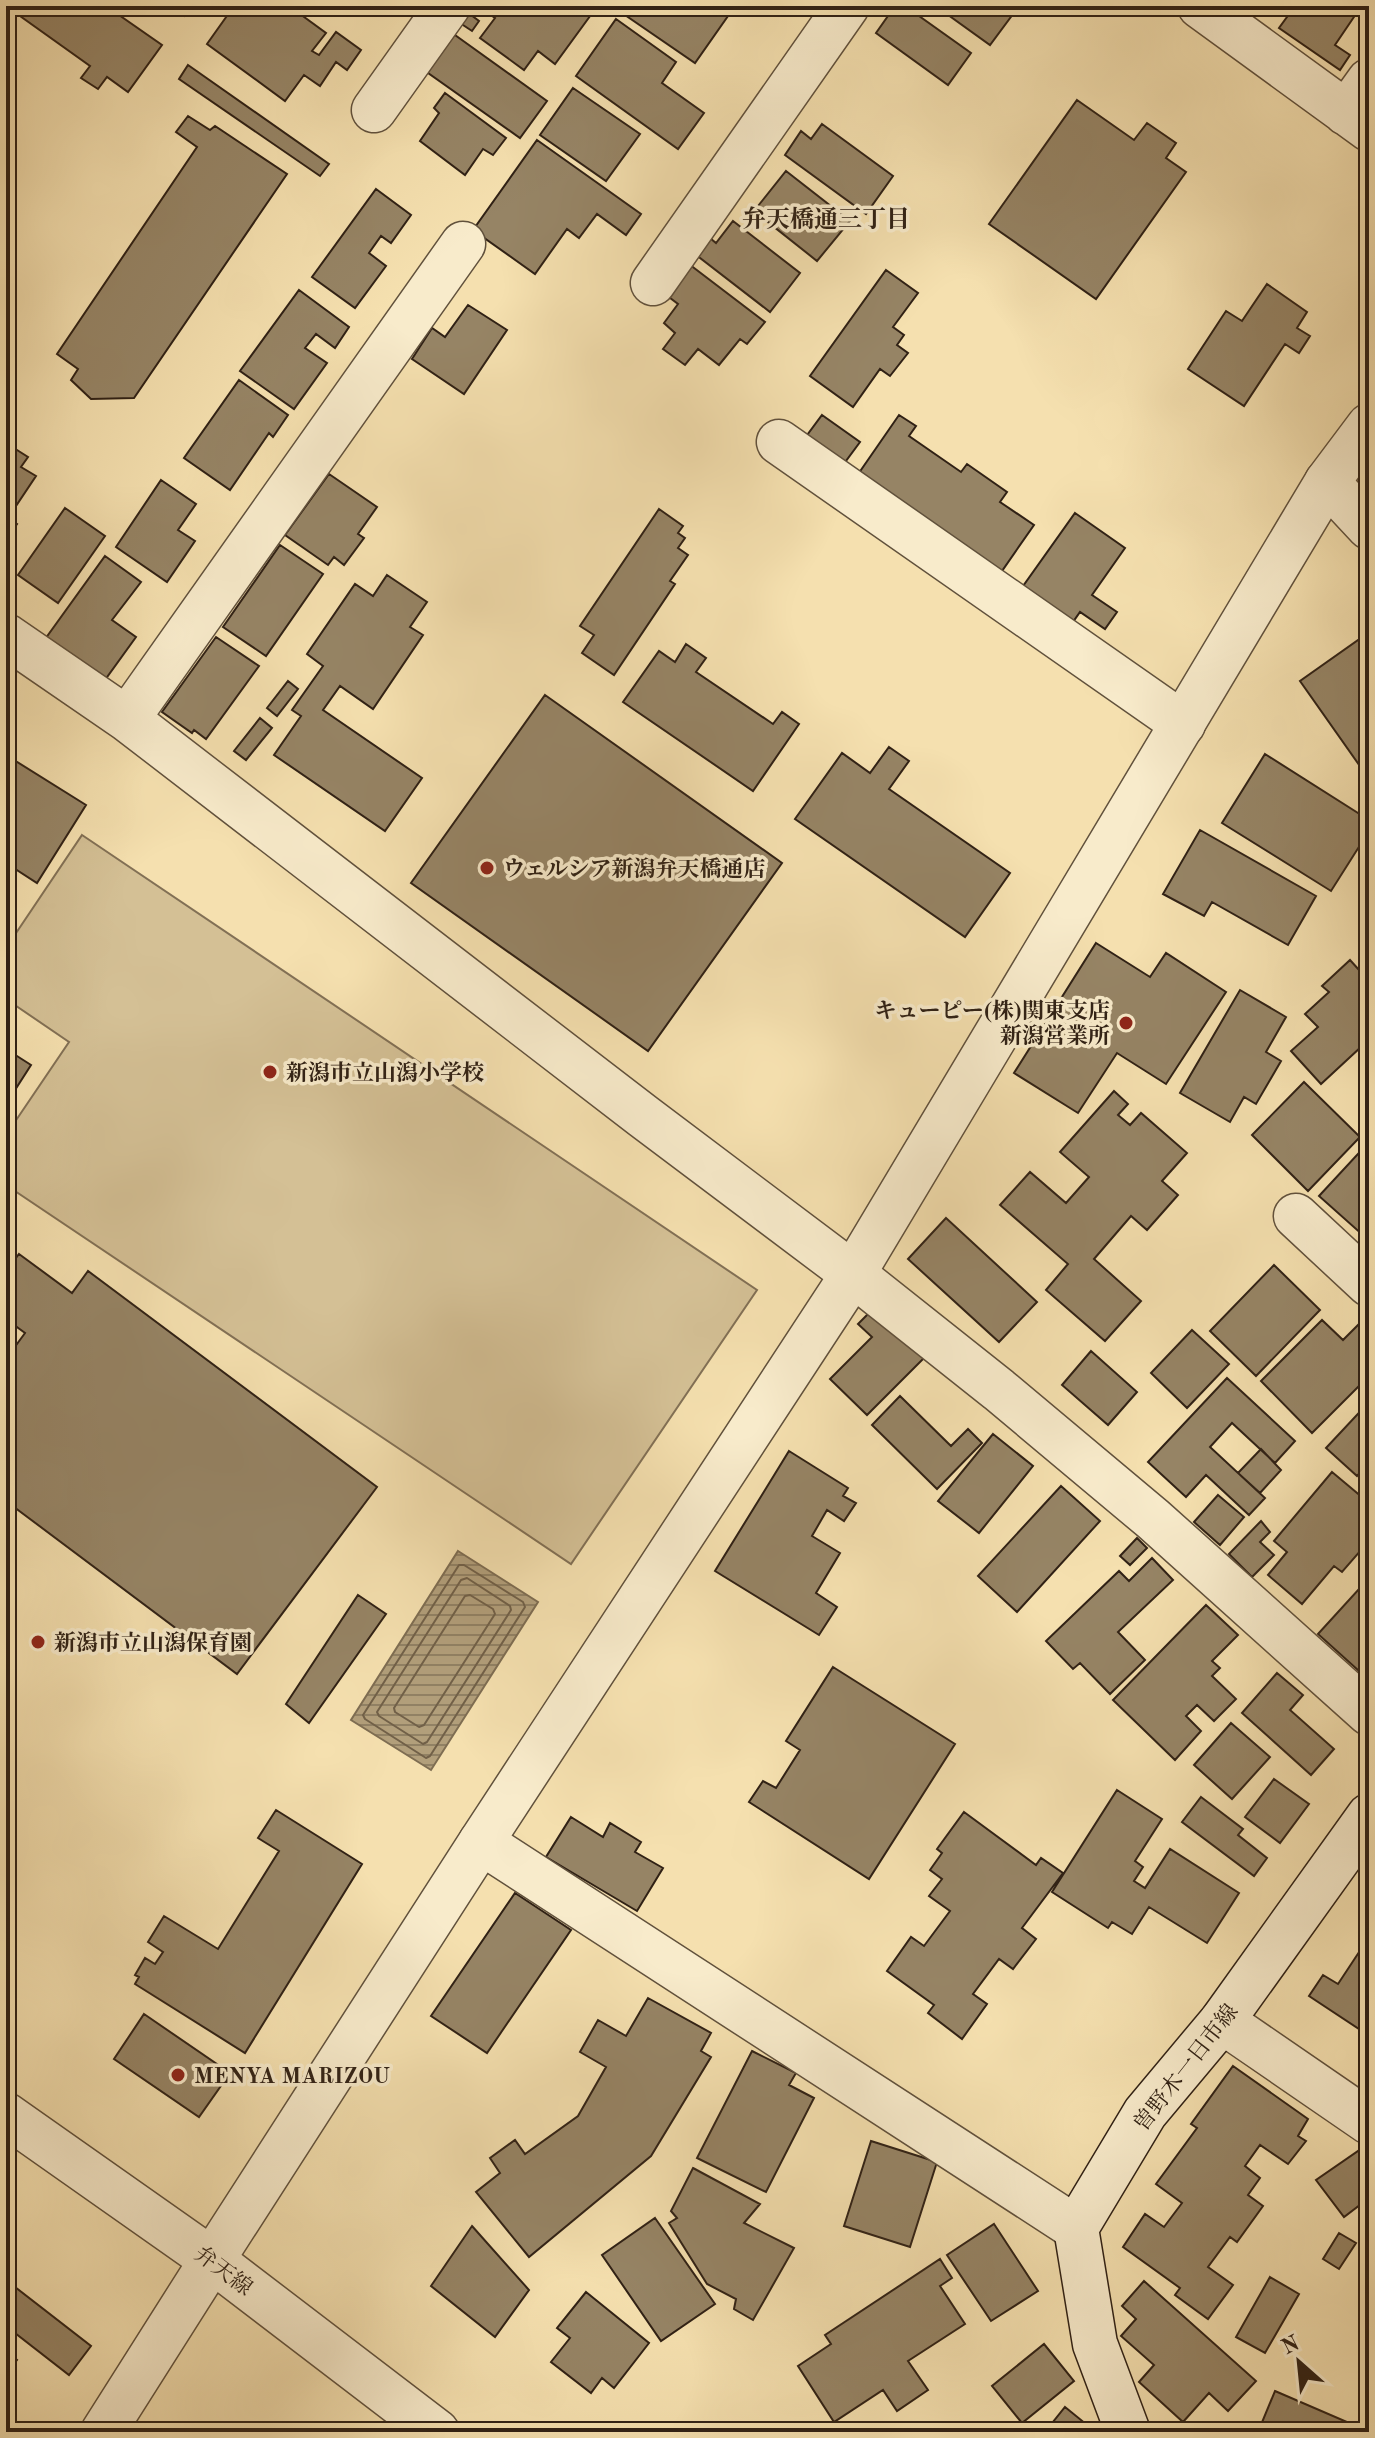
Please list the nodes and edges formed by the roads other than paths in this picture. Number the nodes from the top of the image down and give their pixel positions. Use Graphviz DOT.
graph roads {
  1 [pos="448,6"];
  2 [pos="847,6"];
  3 [pos="1200,6"];
  4 [pos="1361,108"];
  5 [pos="374,110"];
  6 [pos="463,244"];
  7 [pos="653,283"];
  8 [pos="1369,426"];
  9 [pos="779,442"];
  10 [pos="1327,482"];
  11 [pos="1369,527"];
  12 [pos="6,636"];
  13 [pos="127,719"];
  14 [pos="1183,724"];
  15 [pos="1296,1216"];
  16 [pos="853,1274"];
  17 [pos="1369,1284"];
  18 [pos="1369,1713"];
  19 [pos="1369,1816"];
  20 [pos="481,1842"];
  21 [pos="1222,2021"];
  22 [pos="6,2115"];
  23 [pos="1369,2122"];
  24 [pos="1076,2228"];
  25 [pos="212,2260"];
  26 [pos="103,2432"];
  27 [pos="437,2432"];
  28 [pos="1128,2432"];
  1 -- 5 [label="street"];
  2 -- 7 [label="street"];
  3 -- 4 [label="street"];
  6 -- 13 [label="street"];
  8 -- 10 [label="street"];
  9 -- 14 [label="street"];
  10 -- 11 [label="street"];
  10 -- 14 [label="street"];
  12 -- 13 [label="street"];
  13 -- 16 [label="street"];
  14 -- 16 [label="street"];
  15 -- 17 [label="street"];
  16 -- 18 [label="street"];
  16 -- 20 [label="street"];
  19 -- 21 [label="street, 曽野木一日市線"];
  20 -- 24 [label="street"];
  20 -- 25 [label="street"];
  21 -- 23 [label="street"];
  21 -- 24 [label="street, 曽野木一日市線"];
  22 -- 25 [label="street, 弁天線"];
  24 -- 28 [label="street"];
  25 -- 26 [label="street"];
  25 -- 27 [label="street, 弁天線"];
}
